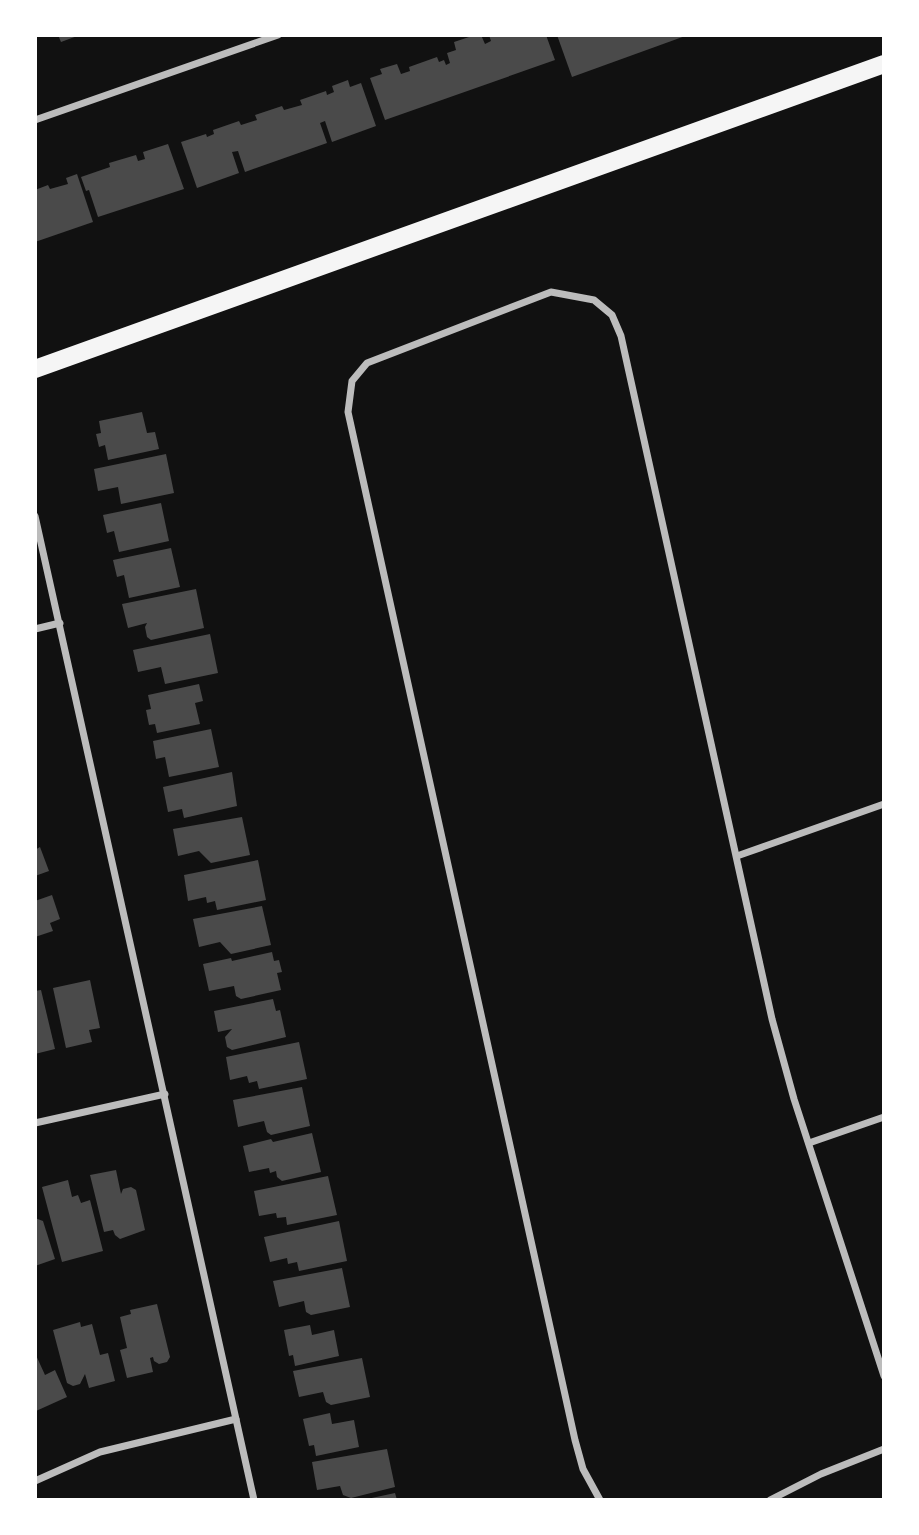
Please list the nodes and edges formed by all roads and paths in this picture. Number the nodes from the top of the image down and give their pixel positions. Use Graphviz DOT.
graph roads {
  1 [pos="278,35"];
  2 [pos="884,64"];
  3 [pos="35,120"];
  4 [pos="35,369"];
  5 [pos="35,516"];
  6 [pos="60,623"];
  7 [pos="35,629"];
  8 [pos="884,804"];
  9 [pos="737,856"];
  10 [pos="165,1094"];
  11 [pos="884,1117"];
  12 [pos="35,1123"];
  13 [pos="809,1143"];
  14 [pos="884,1376"];
  15 [pos="236,1419"];
  16 [pos="884,1449"];
  17 [pos="35,1481"];
  18 [pos="254,1500"];
  19 [pos="600,1500"];
  20 [pos="770,1500"];
  1 -- 3 [label="street"];
  2 -- 4 [label="main road"];
  5 -- 6 [label="street"];
  6 -- 7 [label="street"];
  6 -- 10 [label="street"];
  8 -- 9 [label="street"];
  9 -- 13 [label="street"];
  9 -- 19 [label="street"];
  10 -- 12 [label="street"];
  10 -- 15 [label="street"];
  11 -- 13 [label="street"];
  13 -- 14 [label="street"];
  15 -- 17 [label="street"];
  15 -- 18 [label="street"];
  16 -- 20 [label="street"];
}
